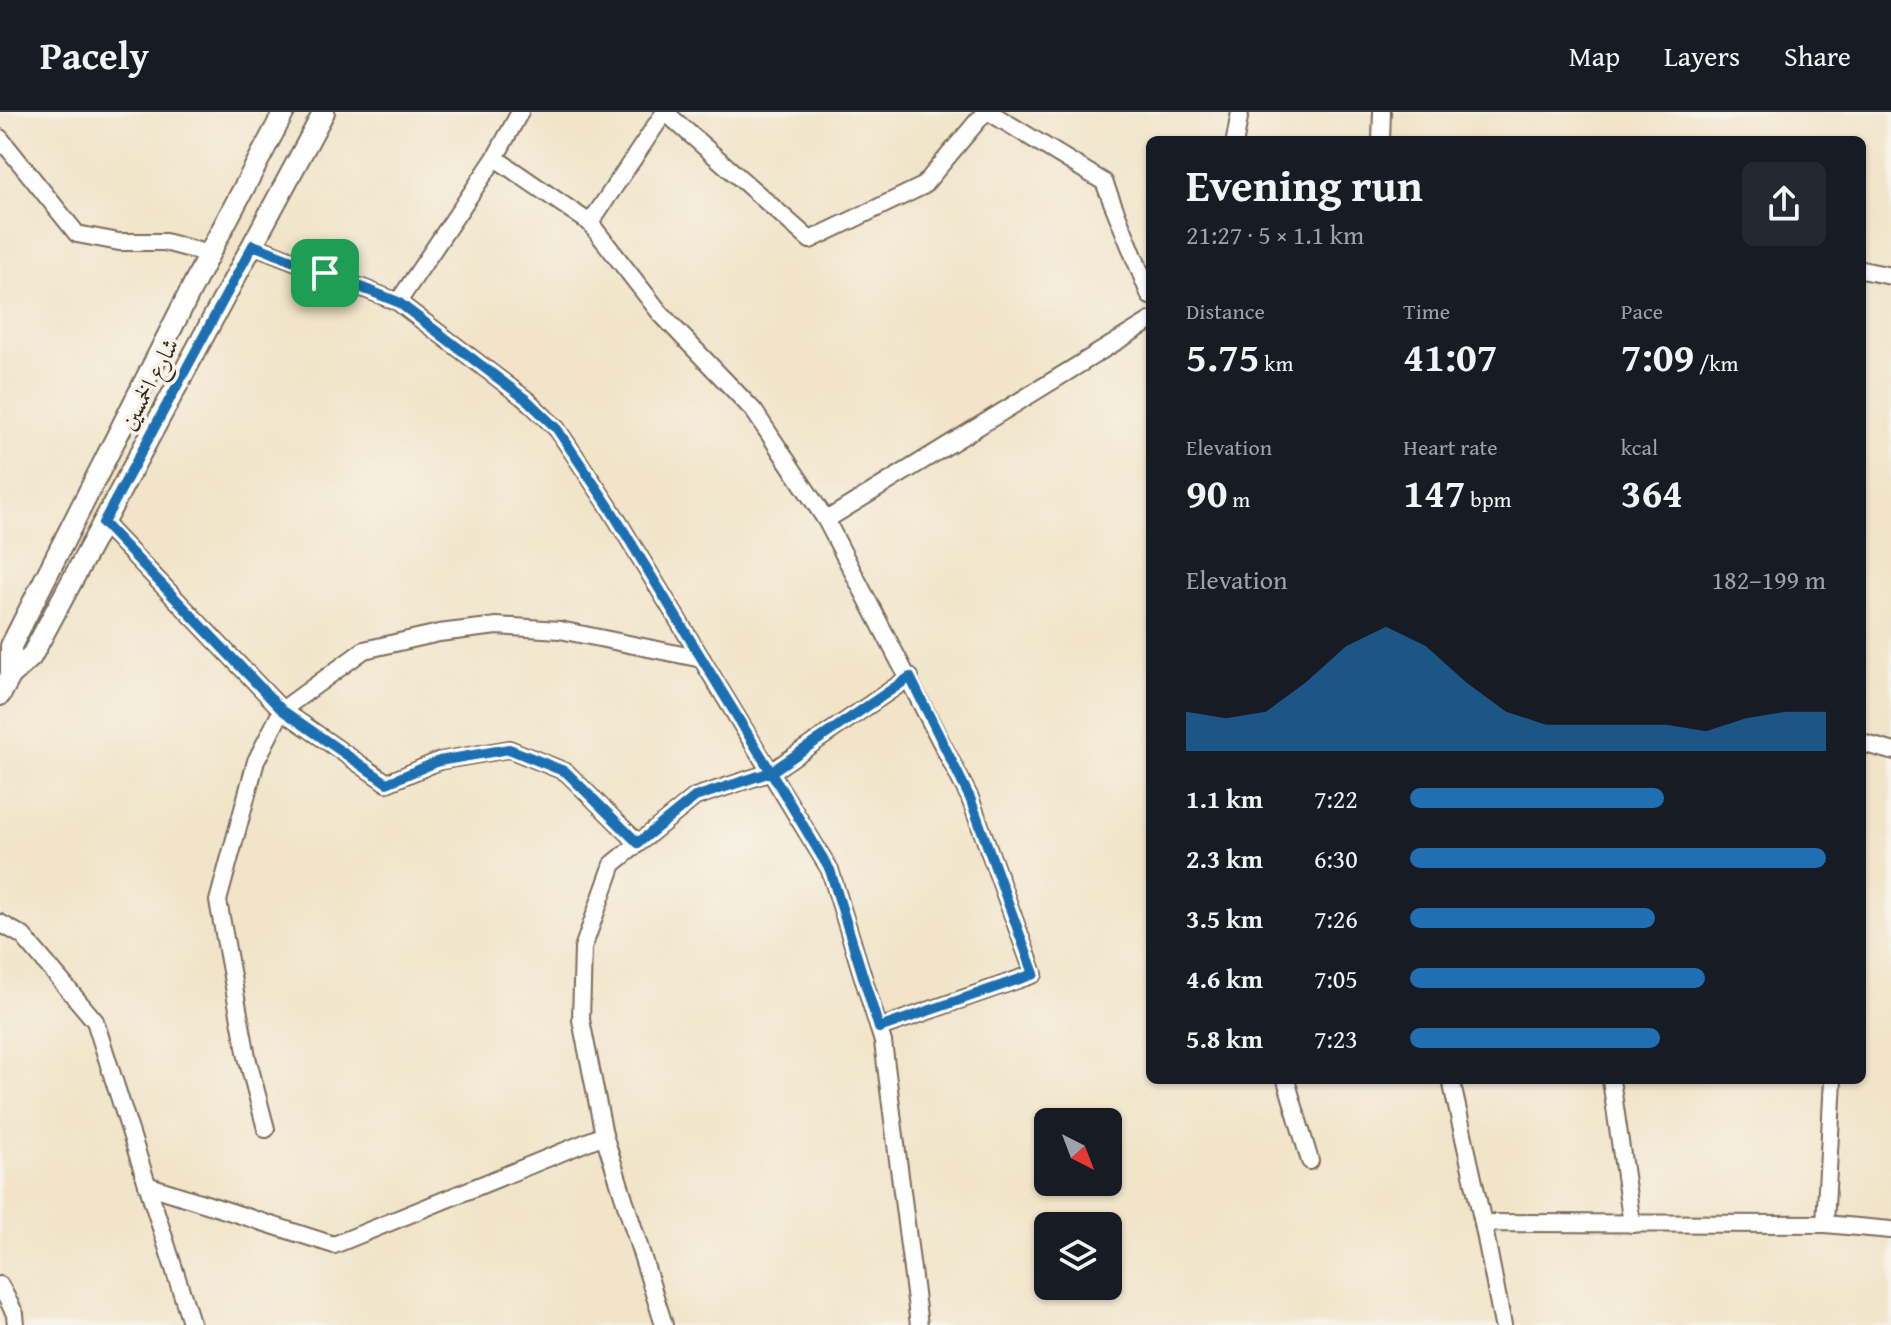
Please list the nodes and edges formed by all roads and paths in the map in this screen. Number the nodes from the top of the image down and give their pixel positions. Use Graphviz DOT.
graph roads {
  1 [pos="284,112"];
  2 [pos="324,112"];
  3 [pos="520,112"];
  4 [pos="987,112"];
  5 [pos="1240,112"];
  6 [pos="1382,112"];
  7 [pos="665,113"];
  8 [pos="1236,136"];
  9 [pos="1381,136"];
  10 [pos="0,138"];
  11 [pos="495,158"];
  12 [pos="590,223"];
  13 [pos="253,245"];
  14 [pos="209,254"];
  15 [pos="1866,271"];
  16 [pos="1891,276"];
  17 [pos="1146,286"];
  18 [pos="398,302"];
  19 [pos="1146,323"];
  20 [pos="826,520"];
  21 [pos="103,523"];
  22 [pos="702,659"];
  23 [pos="11,675"];
  24 [pos="910,677"];
  25 [pos="0,695"];
  26 [pos="282,710"];
  27 [pos="1866,744"];
  28 [pos="1891,751"];
  29 [pos="771,772"];
  30 [pos="638,843"];
  31 [pos="0,923"];
  32 [pos="879,1028"];
  33 [pos="1287,1084"];
  34 [pos="1452,1084"];
  35 [pos="1612,1084"];
  36 [pos="1833,1084"];
  37 [pos="266,1129"];
  38 [pos="604,1135"];
  39 [pos="1310,1161"];
  40 [pos="147,1185"];
  41 [pos="1483,1223"];
  42 [pos="1632,1224"];
  43 [pos="1825,1224"];
  44 [pos="1891,1230"];
  45 [pos="0,1285"];
  46 [pos="16,1325"];
  47 [pos="192,1325"];
  48 [pos="664,1325"];
  49 [pos="919,1325"];
  50 [pos="1503,1325"];
  1 -- 14 [label="main road, شارع الخمسين"];
  2 -- 13 [label="main road, شارع الخمسين"];
  3 -- 11 [label="street"];
  4 -- 7 [label="street"];
  4 -- 17 [label="street"];
  5 -- 8 [label="street"];
  6 -- 9 [label="street"];
  7 -- 12 [label="street"];
  10 -- 14 [label="street"];
  11 -- 12 [label="street"];
  11 -- 18 [label="street"];
  12 -- 20 [label="street"];
  13 -- 18 [label="street"];
  13 -- 21 [label="main road, شارع الخمسين"];
  14 -- 23 [label="main road, شارع الخمسين"];
  15 -- 16 [label="street"];
  18 -- 22 [label="street"];
  19 -- 20 [label="street"];
  20 -- 24 [label="street"];
  21 -- 23 [label="main road, شارع الخمسين"];
  21 -- 26 [label="street"];
  22 -- 26 [label="street"];
  22 -- 29 [label="street"];
  23 -- 25 [label="main road, شارع الخمسين"];
  24 -- 29 [label="street"];
  24 -- 32 [label="street"];
  26 -- 30 [label="street"];
  26 -- 37 [label="street"];
  27 -- 28 [label="street"];
  29 -- 30 [label="street"];
  29 -- 32 [label="street"];
  30 -- 38 [label="street"];
  31 -- 40 [label="street"];
  32 -- 49 [label="street"];
  33 -- 39 [label="street"];
  34 -- 41 [label="street"];
  35 -- 42 [label="street"];
  36 -- 43 [label="street"];
  38 -- 40 [label="street"];
  38 -- 48 [label="street"];
  40 -- 47 [label="street"];
  41 -- 42 [label="street"];
  41 -- 50 [label="street"];
  42 -- 43 [label="street"];
  43 -- 44 [label="street"];
  45 -- 46 [label="street"];
}
